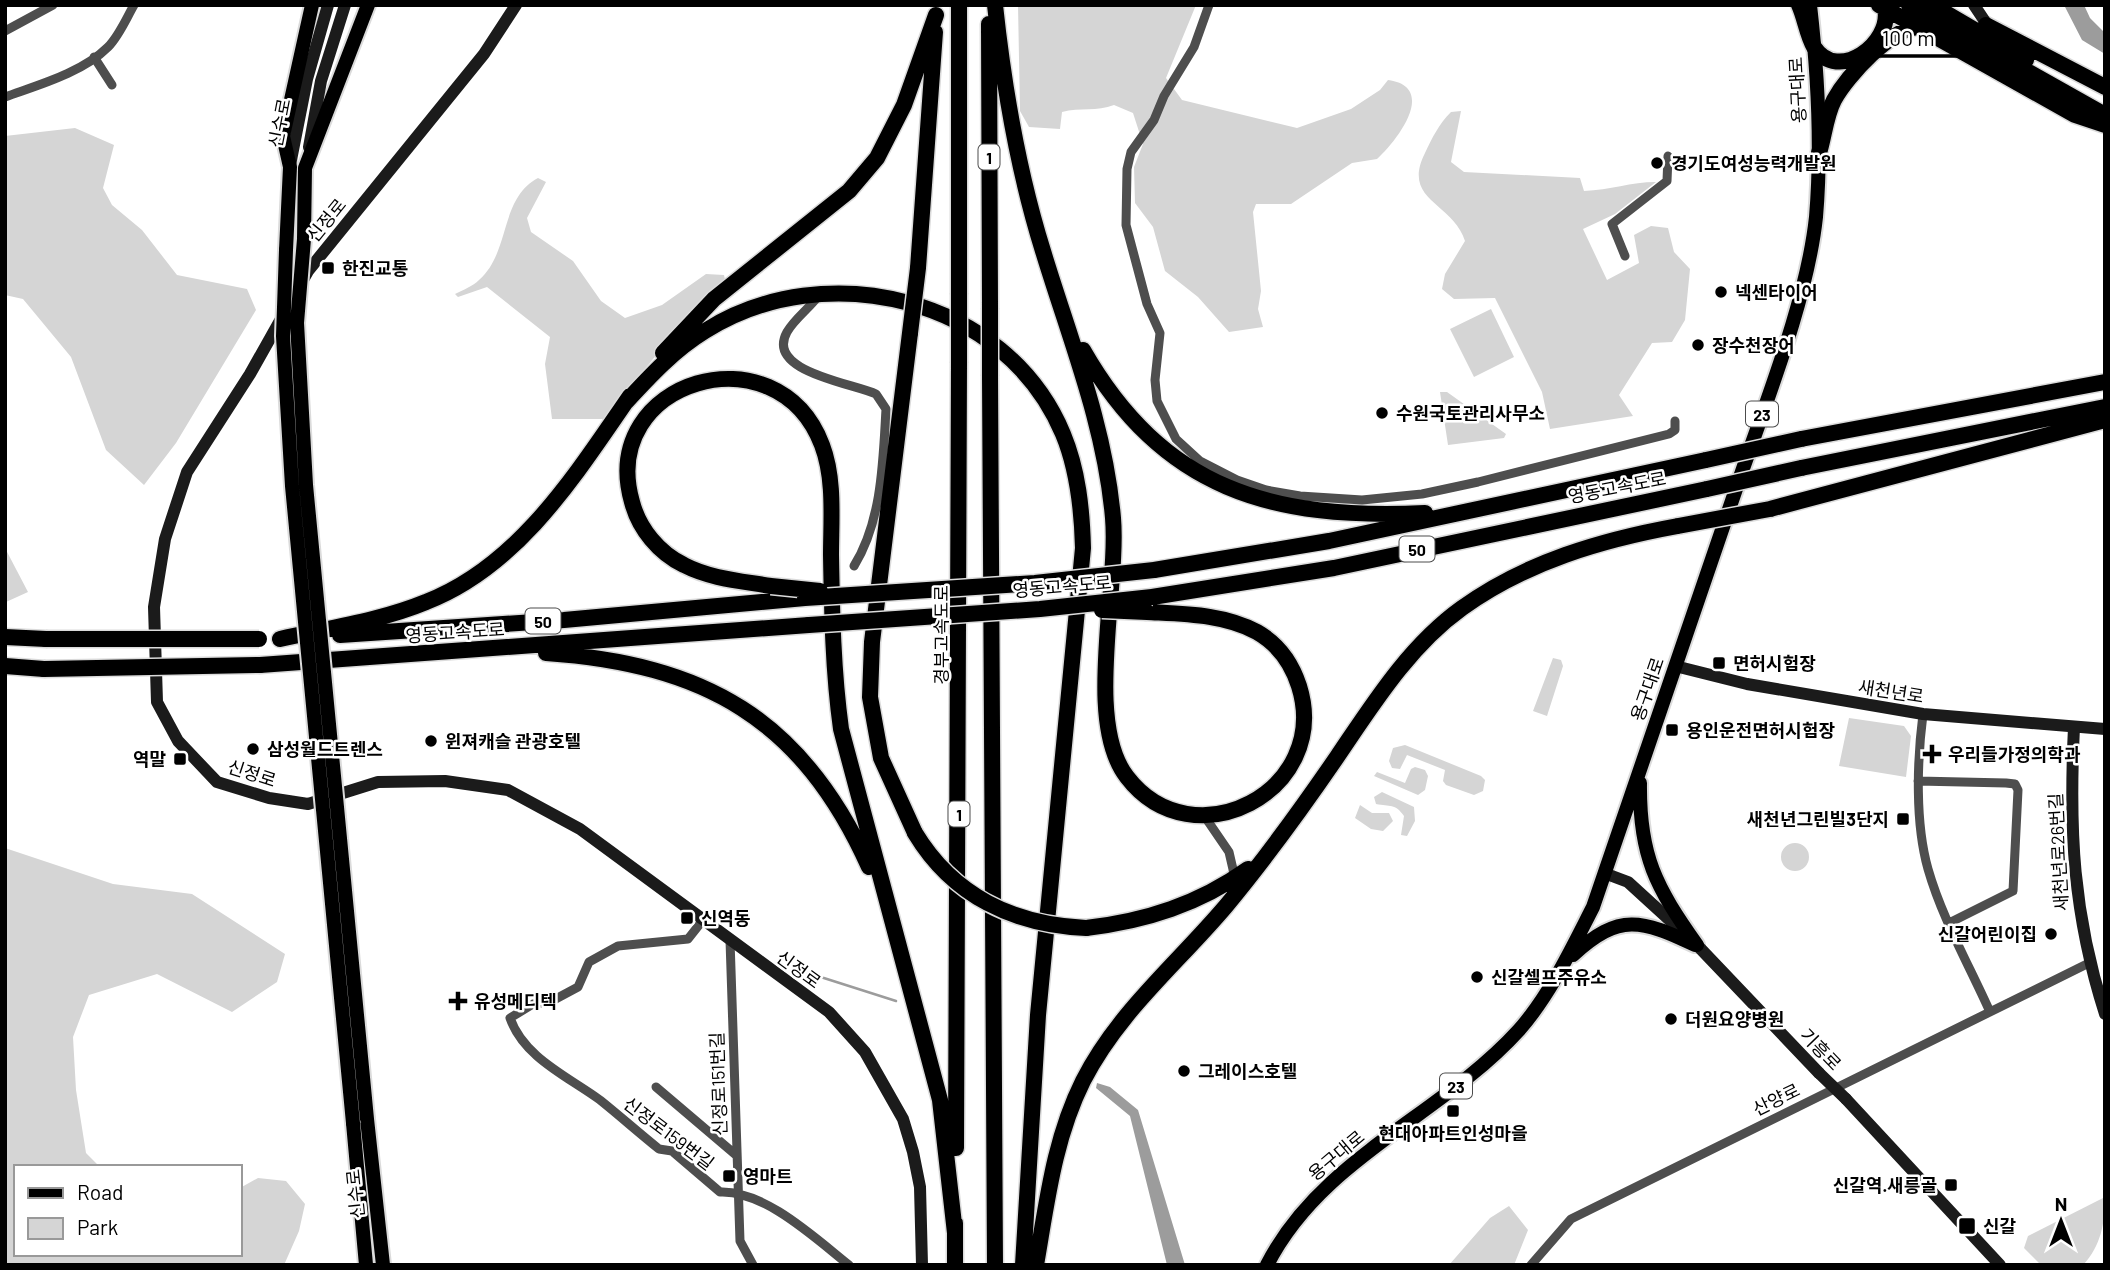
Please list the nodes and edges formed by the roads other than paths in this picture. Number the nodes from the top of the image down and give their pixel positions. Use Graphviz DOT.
graph roads {
  1 [pos="53,5"];
  2 [pos="134,5"];
  3 [pos="312,5"];
  4 [pos="328,5"];
  5 [pos="345,5"];
  6 [pos="368,5"];
  7 [pos="516,5"];
  8 [pos="959,5"];
  9 [pos="988,5"];
  10 [pos="995,5"];
  11 [pos="1209,5"];
  12 [pos="1799,5"];
  13 [pos="1810,5"];
  14 [pos="1909,5"];
  15 [pos="1932,5"];
  16 [pos="1951,5"];
  17 [pos="1974,5"];
  18 [pos="1882,7"];
  19 [pos="936,10"];
  20 [pos="1989,26"];
  21 [pos="1920,27"];
  22 [pos="5,31"];
  23 [pos="1815,48"];
  24 [pos="94,57"];
  25 [pos="112,85"];
  26 [pos="2105,87"];
  27 [pos="5,97"];
  28 [pos="2105,104"];
  29 [pos="2105,116"];
  30 [pos="2105,125"];
  31 [pos="1819,153"];
  32 [pos="1668,156"];
  33 [pos="297,168"];
  34 [pos="1625,256"];
  35 [pos="820,294"];
  36 [pos="1063,312"];
  37 [pos="2105,382"];
  38 [pos="626,402"];
  39 [pos="2105,407"];
  40 [pos="2105,420"];
  41 [pos="1675,421"];
  42 [pos="1494,507"];
  43 [pos="854,566"];
  44 [pos="871,595"];
  45 [pos="1150,604"];
  46 [pos="5,637"];
  47 [pos="280,639"];
  48 [pos="488,649"];
  49 [pos="5,666"];
  50 [pos="1675,666"];
  51 [pos="1923,714"];
  52 [pos="2074,727"];
  53 [pos="2105,729"];
  54 [pos="1640,768"];
  55 [pos="1918,781"];
  56 [pos="1203,814"];
  57 [pos="1286,830"];
  58 [pos="1604,873"];
  59 [pos="1235,878"];
  60 [pos="703,920"];
  61 [pos="1949,923"];
  62 [pos="897,939"];
  63 [pos="730,940"];
  64 [pos="1697,945"];
  65 [pos="1565,962"];
  66 [pos="2089,963"];
  67 [pos="1990,1012"];
  68 [pos="2105,1014"];
  69 [pos="656,1087"];
  70 [pos="360,1121"];
  71 [pos="736,1155"];
  72 [pos="739,1191"];
  73 [pos="955,1233"];
  74 [pos="366,1265"];
  75 [pos="383,1265"];
  76 [pos="753,1265"];
  77 [pos="849,1265"];
  78 [pos="922,1265"];
  79 [pos="955,1265"];
  80 [pos="995,1265"];
  81 [pos="1023,1265"];
  82 [pos="1036,1265"];
  83 [pos="1267,1265"];
  84 [pos="1531,1265"];
  85 [pos="2000,1265"];
  1 -- 22 [label="street"];
  2 -- 24 [label="street"];
  3 -- 33 [label="main road"];
  4 -- 33 [label="street, 신수로"];
  5 -- 33 [label="street, 신수로"];
  6 -- 33 [label="main road"];
  7 -- 60 [label="street, 신정로"];
  8 -- 73 [label="highway, 경부고속도로 / 1, bridge"];
  9 -- 80 [label="highway, 1, bridge"];
  10 -- 36 [label="highway"];
  11 -- 41 [label="street"];
  12 -- 23 [label="highway"];
  13 -- 23 [label="main road, 용구대로 / 23"];
  14 -- 29 [label="highway"];
  15 -- 28 [label="highway"];
  16 -- 20 [label="highway"];
  17 -- 20 [label="street"];
  18 -- 21 [label="highway"];
  18 -- 23 [label="highway"];
  19 -- 38 [label="highway"];
  19 -- 59 [label="highway, bridge"];
  20 -- 26 [label="highway"];
  21 -- 30 [label="highway"];
  21 -- 31 [label="highway"];
  23 -- 31 [label="main road, 용구대로 / 23"];
  24 -- 25 [label="street"];
  24 -- 27 [label="street"];
  31 -- 50 [label="main road, 용구대로 / 23"];
  32 -- 34 [label="street"];
  33 -- 70 [label="main road, 신수로, bridge"];
  33 -- 70 [label="main road, 신수로, bridge"];
  35 -- 38 [label="highway"];
  35 -- 43 [label="street"];
  35 -- 81 [label="highway"];
  36 -- 42 [label="highway"];
  36 -- 56 [label="highway"];
  37 -- 42 [label="highway, 영동고속도로 / 50, bridge"];
  38 -- 47 [label="highway"];
  39 -- 45 [label="highway, 영동고속도로 / 50, bridge"];
  40 -- 57 [label="highway, bridge"];
  42 -- 44 [label="highway, 영동고속도로 / 50, bridge"];
  44 -- 47 [label="highway, 영동고속도로 / 50, bridge"];
  44 -- 62 [label="highway, bridge"];
  45 -- 48 [label="highway, 영동고속도로 / 50, bridge"];
  45 -- 56 [label="highway"];
  46 -- 47 [label="highway, 영동고속도로 / 50, bridge"];
  48 -- 49 [label="highway, 영동고속도로 / 50, bridge"];
  48 -- 62 [label="highway"];
  50 -- 51 [label="street, 새천년로"];
  50 -- 54 [label="main road, 용구대로 / 23"];
  51 -- 52 [label="street, 새천년로"];
  51 -- 55 [label="street"];
  52 -- 53 [label="street, 새천년로"];
  52 -- 66 [label="street, 새천년로26번길"];
  54 -- 58 [label="main road, 용구대로 / 23"];
  54 -- 64 [label="main road"];
  55 -- 61 [label="street"];
  55 -- 61 [label="street"];
  56 -- 59 [label="street"];
  57 -- 59 [label="highway"];
  57 -- 82 [label="highway"];
  58 -- 64 [label="street, 기흥로"];
  58 -- 65 [label="main road, 용구대로 / 23"];
  60 -- 63 [label="street, 신정로"];
  60 -- 72 [label="street, 신정로159번길"];
  61 -- 67 [label="street"];
  62 -- 73 [label="highway"];
  63 -- 71 [label="street, 신정로151번길"];
  63 -- 78 [label="street, 신정로"];
  64 -- 65 [label="main road"];
  64 -- 85 [label="street, 기흥로, bridge"];
  65 -- 83 [label="main road, 용구대로 / 23"];
  66 -- 67 [label="street, 산양로"];
  66 -- 68 [label="street, 새천년로26번길"];
  67 -- 84 [label="street, 산양로"];
  69 -- 71 [label="street"];
  70 -- 74 [label="main road, 신수로"];
  70 -- 75 [label="main road, 신수로"];
  71 -- 72 [label="street, 신정로151번길"];
  72 -- 76 [label="street, 신정로151번길"];
  72 -- 77 [label="street, 신정로159번길"];
  73 -- 79 [label="highway, 경부고속도로 / 1"];
}
